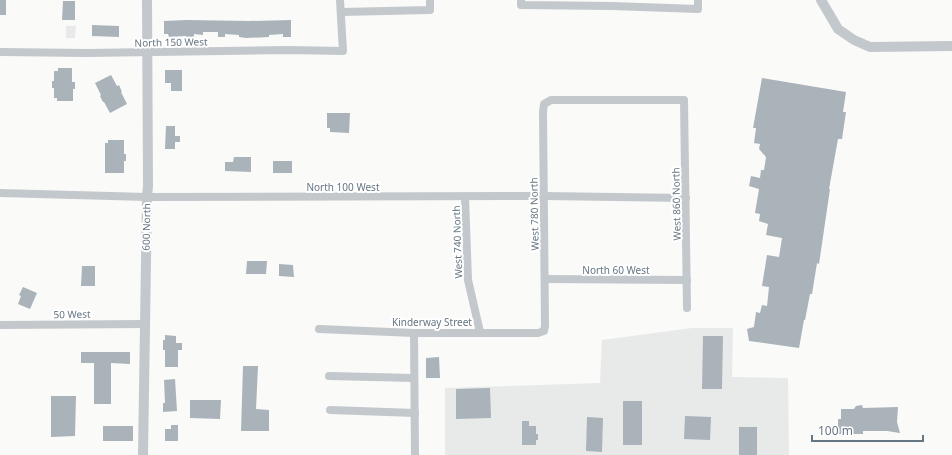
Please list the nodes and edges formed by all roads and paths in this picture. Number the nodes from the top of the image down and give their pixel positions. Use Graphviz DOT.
graph roads {
  1 [pos="147,0"];
  2 [pos="340,0"];
  3 [pos="430,0"];
  4 [pos="820,0"];
  5 [pos="521,3"];
  6 [pos="612,3"];
  7 [pos="698,4"];
  8 [pos="341,12"];
  9 [pos="952,46"];
  10 [pos="0,52"];
  11 [pos="147,52"];
  12 [pos="684,100"];
  13 [pos="0,193"];
  14 [pos="544,196"];
  15 [pos="146,197"];
  16 [pos="465,197"];
  17 [pos="686,198"];
  18 [pos="545,279"];
  19 [pos="687,280"];
  20 [pos="687,308"];
  21 [pos="145,324"];
  22 [pos="0,325"];
  23 [pos="319,329"];
  24 [pos="544,331"];
  25 [pos="480,332"];
  26 [pos="414,333"];
  27 [pos="329,376"];
  28 [pos="414,378"];
  29 [pos="330,410"];
  30 [pos="414,413"];
  31 [pos="143,455"];
  32 [pos="415,455"];
  1 -- 11 [label="street, 600 North"];
  2 -- 8 [label="street"];
  3 -- 8 [label="street"];
  4 -- 9 [label="street"];
  5 -- 6 [label="street"];
  6 -- 7 [label="street"];
  8 -- 11 [label="street, North 150 West"];
  10 -- 11 [label="street, North 150 West"];
  11 -- 15 [label="street, 600 North"];
  12 -- 14 [label="street, West 780 North"];
  12 -- 17 [label="street, West 860 North"];
  13 -- 15 [label="street, North 100 West"];
  14 -- 16 [label="street, North 100 West"];
  14 -- 17 [label="street, North 100 West"];
  14 -- 18 [label="street, West 780 North"];
  15 -- 16 [label="street, North 100 West"];
  15 -- 21 [label="street, 600 North"];
  16 -- 25 [label="street, West 740 North"];
  17 -- 19 [label="street, West 860 North"];
  18 -- 19 [label="street, North 60 West"];
  18 -- 24 [label="street, West 780 North"];
  19 -- 20 [label="street, West 860 North"];
  21 -- 22 [label="street, 50 West"];
  21 -- 31 [label="street, 600 North"];
  23 -- 26 [label="street, Kinderway Street"];
  24 -- 25 [label="street, Kinderway Street"];
  25 -- 26 [label="street, Kinderway Street"];
  26 -- 28 [label="street"];
  27 -- 28 [label="street"];
  28 -- 30 [label="street"];
  29 -- 30 [label="street"];
  30 -- 32 [label="street"];
}
